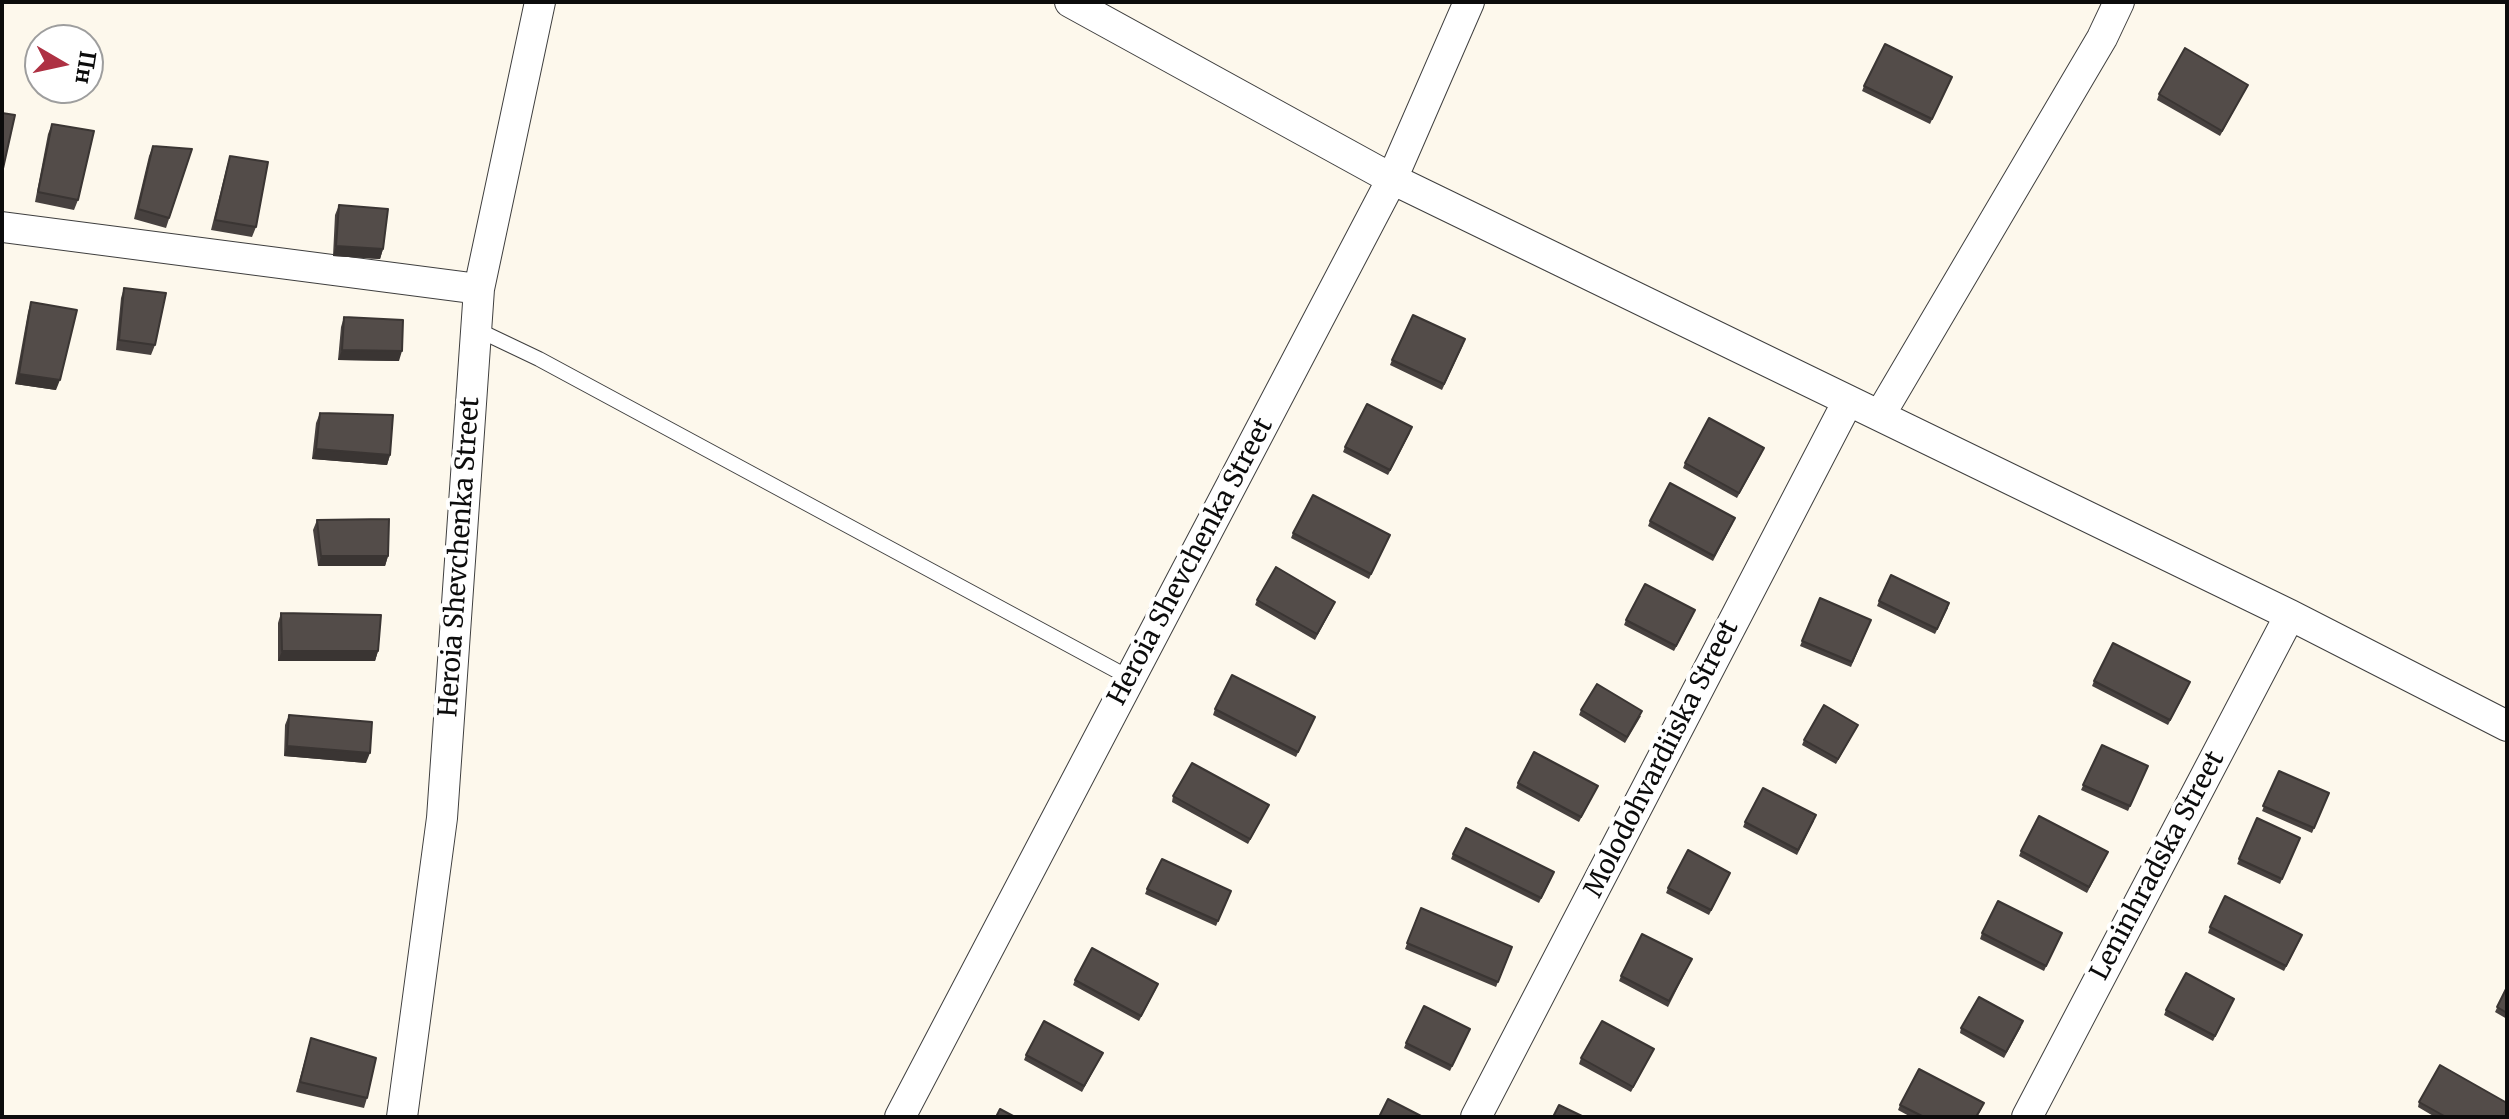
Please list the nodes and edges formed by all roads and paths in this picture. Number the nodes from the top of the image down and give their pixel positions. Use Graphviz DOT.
graph roads {
  1 [pos="540,2"];
  2 [pos="1070,2"];
  3 [pos="1469,2"];
  4 [pos="2119,2"];
  5 [pos="1392,179"];
  6 [pos="2,227"];
  7 [pos="479,289"];
  8 [pos="475,329"];
  9 [pos="1848,401"];
  10 [pos="1880,415"];
  11 [pos="2290,615"];
  12 [pos="1130,678"];
  13 [pos="2507,726"];
  14 [pos="402,1117"];
  15 [pos="900,1117"];
  16 [pos="1476,1117"];
  17 [pos="2027,1117"];
  1 -- 7 [label="street, Heroia Shevchenka Street"];
  2 -- 5 [label="street"];
  3 -- 5 [label="street, Heroia Shevchenka Street"];
  4 -- 10 [label="street"];
  5 -- 9 [label="street"];
  5 -- 12 [label="street, Heroia Shevchenka Street"];
  6 -- 7 [label="street"];
  7 -- 8 [label="street, Heroia Shevchenka Street"];
  8 -- 12 [label="lane"];
  8 -- 14 [label="street, Heroia Shevchenka Street"];
  9 -- 10 [label="street"];
  9 -- 16 [label="street, Molodohvardiiska Street"];
  10 -- 11 [label="street"];
  11 -- 13 [label="street"];
  11 -- 17 [label="street, Leninhradska Street"];
  12 -- 15 [label="street, Heroia Shevchenka Street"];
}
